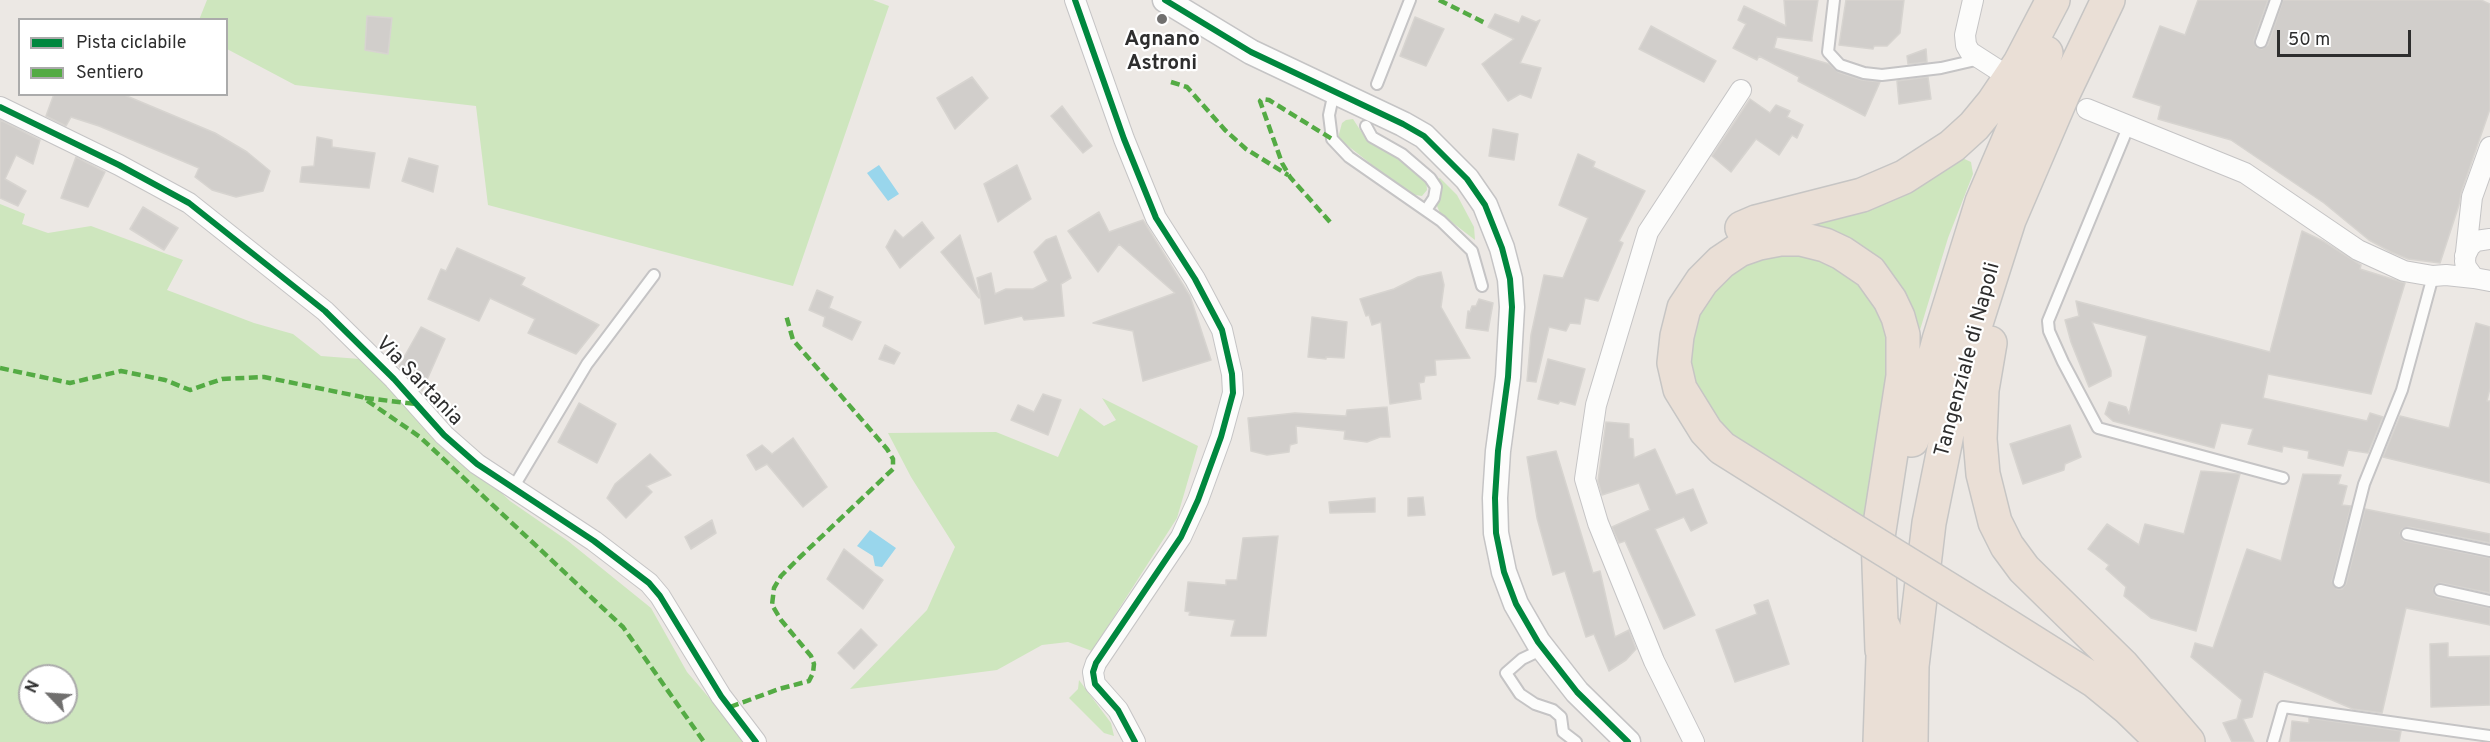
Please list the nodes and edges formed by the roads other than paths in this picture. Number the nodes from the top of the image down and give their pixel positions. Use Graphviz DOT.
graph roads {
  1 [pos="1076,0"];
  2 [pos="1165,0"];
  3 [pos="1410,0"];
  4 [pos="1834,0"];
  5 [pos="1973,0"];
  6 [pos="2053,0"];
  7 [pos="2071,0"];
  8 [pos="2108,0"];
  9 [pos="2276,0"];
  10 [pos="2261,42"];
  11 [pos="1980,59"];
  12 [pos="1998,70"];
  13 [pos="1377,84"];
  14 [pos="1741,90"];
  15 [pos="1334,92"];
  16 [pos="2075,101"];
  17 [pos="0,107"];
  18 [pos="1366,126"];
  19 [pos="2129,126"];
  20 [pos="2490,147"];
  21 [pos="1426,210"];
  22 [pos="2490,239"];
  23 [pos="2466,254"];
  24 [pos="654,275"];
  25 [pos="2440,275"];
  26 [pos="2482,280"];
  27 [pos="1482,286"];
  28 [pos="2283,478"];
  29 [pos="513,488"];
  30 [pos="1839,533"];
  31 [pos="2407,534"];
  32 [pos="2490,551"];
  33 [pos="2339,582"];
  34 [pos="2440,590"];
  35 [pos="2490,600"];
  36 [pos="1982,620"];
  37 [pos="1544,649"];
  38 [pos="1882,650"];
  39 [pos="2490,736"];
  40 [pos="756,742"];
  41 [pos="1135,742"];
  42 [pos="1576,742"];
  43 [pos="1629,742"];
  44 [pos="1694,742"];
  45 [pos="1880,742"];
  46 [pos="1911,742"];
  47 [pos="2137,742"];
  48 [pos="2163,742"];
  49 [pos="2188,742"];
  50 [pos="2273,742"];
  1 -- 41 [label="street"];
  2 -- 15 [label="street"];
  3 -- 13 [label="lane"];
  4 -- 11 [label="lane"];
  5 -- 11 [label="street"];
  6 -- 30 [label="highway"];
  7 -- 38 [label="highway, Tangenziale di Napoli"];
  8 -- 16 [label="highway, Tangenziale di Napoli"];
  9 -- 10 [label="lane"];
  11 -- 12 [label="street"];
  14 -- 44 [label="street"];
  15 -- 21 [label="lane"];
  15 -- 37 [label="street"];
  16 -- 19 [label="street"];
  16 -- 46 [label="highway, Tangenziale di Napoli"];
  16 -- 49 [label="highway"];
  17 -- 29 [label="street, Via Sartania"];
  18 -- 21 [label="lane"];
  19 -- 25 [label="street"];
  19 -- 28 [label="lane"];
  20 -- 23 [label="street"];
  21 -- 27 [label="lane"];
  22 -- 23 [label="street"];
  23 -- 25 [label="street"];
  23 -- 26 [label="street"];
  24 -- 29 [label="lane"];
  25 -- 26 [label="street"];
  25 -- 33 [label="lane"];
  29 -- 40 [label="street, Via Sartania"];
  30 -- 36 [label="highway, bridge"];
  30 -- 38 [label="highway"];
  31 -- 32 [label="lane"];
  34 -- 35 [label="lane"];
  36 -- 47 [label="highway"];
  36 -- 48 [label="highway"];
  37 -- 42 [label="lane"];
  37 -- 43 [label="street"];
  38 -- 45 [label="highway, Tangenziale di Napoli"];
  39 -- 50 [label="lane"];
}
